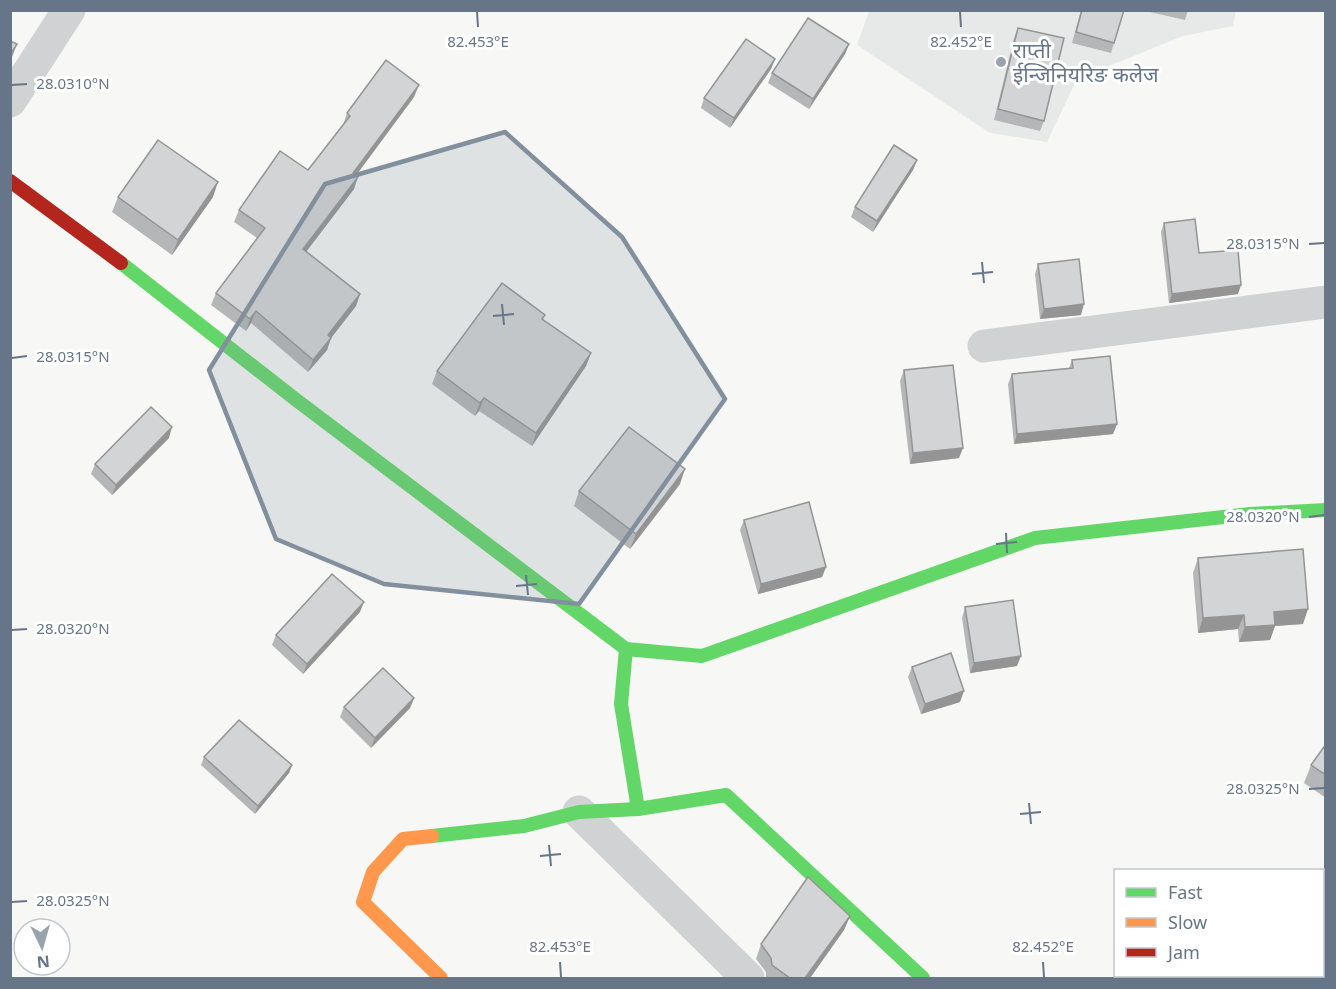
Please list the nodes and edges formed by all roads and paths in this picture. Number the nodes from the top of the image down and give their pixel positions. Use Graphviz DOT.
graph roads {
  1 [pos="69,10"];
  2 [pos="10,101"];
  3 [pos="10,181"];
  4 [pos="1326,302"];
  5 [pos="984,346"];
  6 [pos="1326,510"];
  7 [pos="626,649"];
  8 [pos="638,809"];
  9 [pos="579,812"];
  10 [pos="441,978"];
  11 [pos="748,978"];
  12 [pos="923,978"];
  1 -- 2 [label="street"];
  3 -- 7 [label="street"];
  4 -- 5 [label="street"];
  6 -- 7 [label="street"];
  7 -- 8 [label="street"];
  8 -- 9 [label="street"];
  8 -- 12 [label="street"];
  9 -- 10 [label="street"];
  9 -- 11 [label="street"];
}
